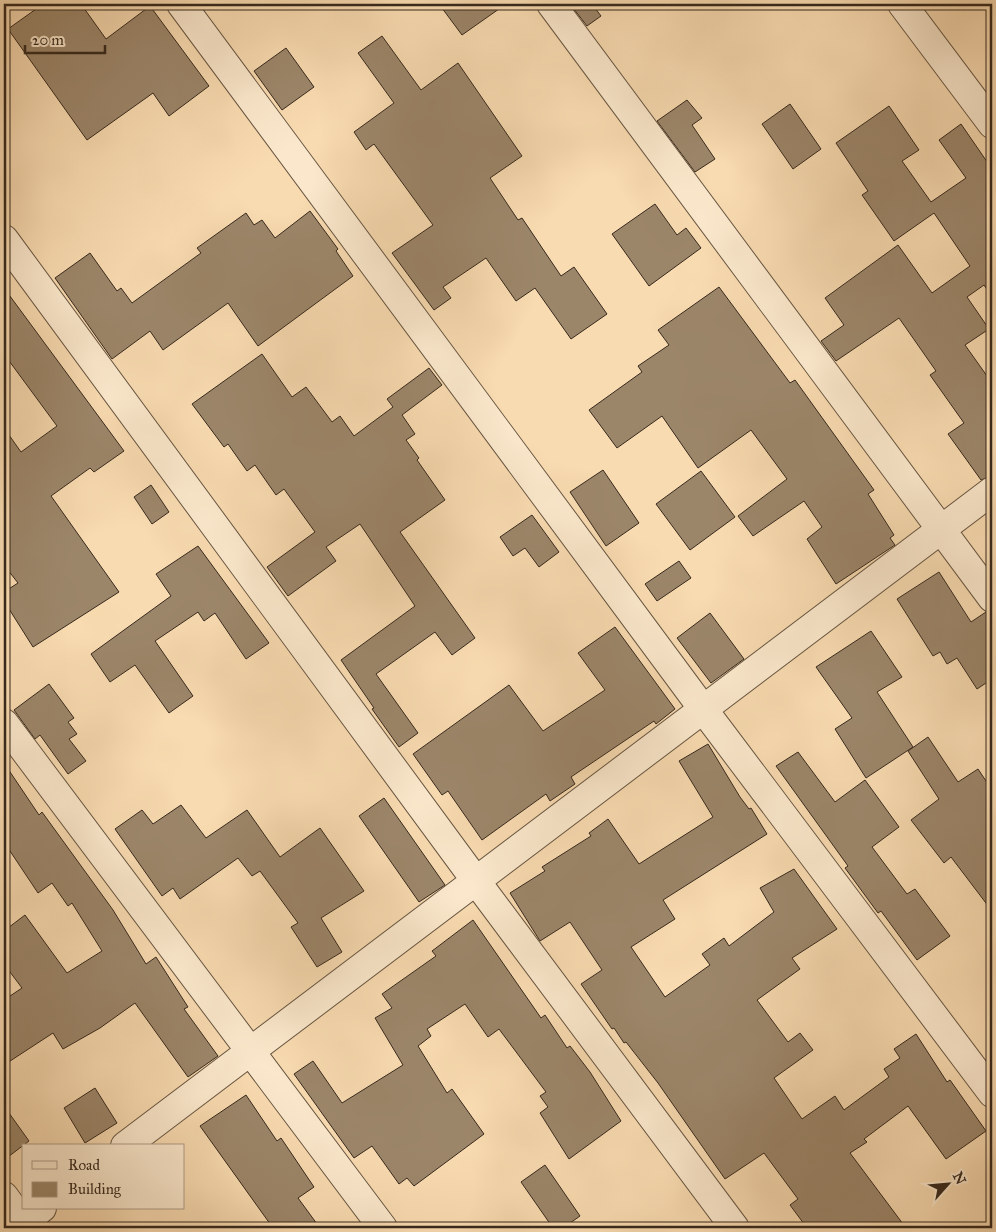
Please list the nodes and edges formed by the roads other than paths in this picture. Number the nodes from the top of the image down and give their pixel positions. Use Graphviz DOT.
graph roads {
  1 [pos="181,4"];
  2 [pos="551,4"];
  3 [pos="902,4"];
  4 [pos="992,124"];
  5 [pos="4,239"];
  6 [pos="992,491"];
  7 [pos="941,529"];
  8 [pos="992,598"];
  9 [pos="703,709"];
  10 [pos="4,723"];
  11 [pos="476,880"];
  12 [pos="249,1052"];
  13 [pos="992,1093"];
  14 [pos="128,1144"];
  15 [pos="4,1196"];
  16 [pos="27,1220"];
  17 [pos="383,1228"];
  18 [pos="735,1228"];
  1 -- 9 [label="street"];
  2 -- 7 [label="street"];
  3 -- 4 [label="street"];
  5 -- 11 [label="street"];
  6 -- 7 [label="street"];
  7 -- 8 [label="street"];
  7 -- 9 [label="street"];
  9 -- 11 [label="street"];
  9 -- 13 [label="street"];
  10 -- 12 [label="street"];
  11 -- 12 [label="street"];
  11 -- 18 [label="street"];
  12 -- 14 [label="street"];
  12 -- 17 [label="street"];
  15 -- 16 [label="street"];
}
